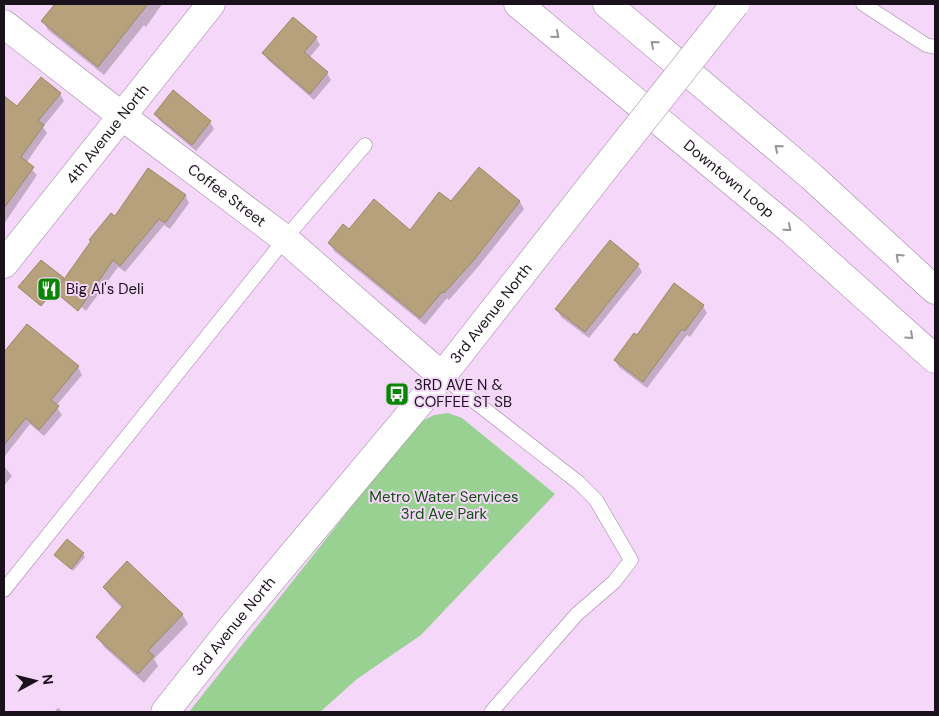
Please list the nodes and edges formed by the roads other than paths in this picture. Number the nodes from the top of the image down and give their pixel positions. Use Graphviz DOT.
graph roads {
  1 [pos="212,4"];
  2 [pos="518,4"];
  3 [pos="607,4"];
  4 [pos="735,4"];
  5 [pos="863,4"];
  6 [pos="4,24"];
  7 [pos="935,47"];
  8 [pos="123,117"];
  9 [pos="365,145"];
  10 [pos="284,239"];
  11 [pos="4,264"];
  12 [pos="935,290"];
  13 [pos="935,359"];
  14 [pos="442,376"];
  15 [pos="4,590"];
  16 [pos="165,712"];
  17 [pos="492,712"];
  1 -- 8 [label="main road, 4th Avenue North"];
  2 -- 13 [label="main road, Downtown Loop, one-way"];
  12 -- 3 [label="main road, one-way"];
  4 -- 14 [label="main road, 3rd Avenue North, bridge"];
  5 -- 7 [label="lane"];
  6 -- 8 [label="main road, Coffee Street"];
  8 -- 10 [label="main road, Coffee Street"];
  8 -- 11 [label="main road, 4th Avenue North"];
  9 -- 10 [label="lane"];
  10 -- 14 [label="main road, Coffee Street"];
  10 -- 15 [label="lane"];
  14 -- 16 [label="main road, 3rd Avenue North"];
  14 -- 17 [label="lane"];
}
